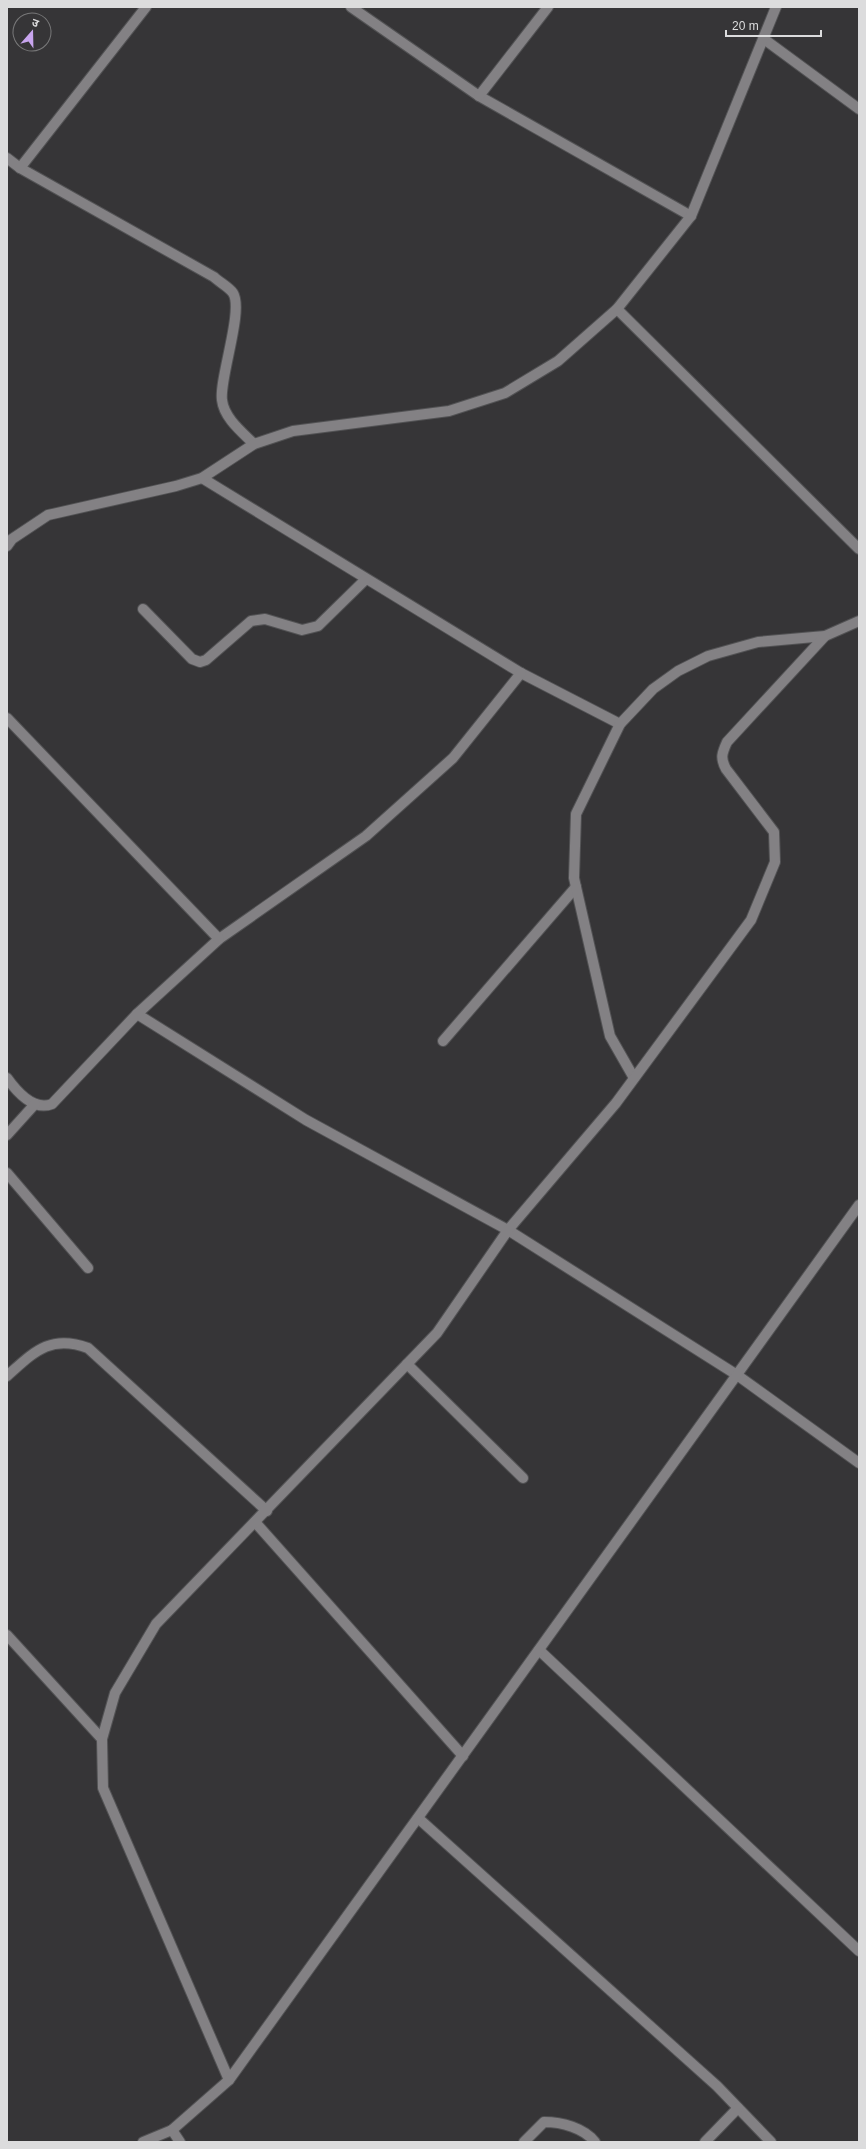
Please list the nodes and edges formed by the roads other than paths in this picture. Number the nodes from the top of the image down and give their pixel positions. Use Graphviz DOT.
graph roads {
  1 [pos="146,7"];
  2 [pos="351,7"];
  3 [pos="548,7"];
  4 [pos="776,7"];
  5 [pos="764,39"];
  6 [pos="479,96"];
  7 [pos="859,109"];
  8 [pos="7,158"];
  9 [pos="20,168"];
  10 [pos="691,216"];
  11 [pos="617,309"];
  12 [pos="254,444"];
  13 [pos="202,478"];
  14 [pos="7,546"];
  15 [pos="859,549"];
  16 [pos="366,579"];
  17 [pos="143,609"];
  18 [pos="859,621"];
  19 [pos="825,636"];
  20 [pos="521,673"];
  21 [pos="7,718"];
  22 [pos="620,724"];
  23 [pos="576,887"];
  24 [pos="219,939"];
  25 [pos="137,1014"];
  26 [pos="444,1041"];
  27 [pos="7,1078"];
  28 [pos="634,1078"];
  29 [pos="35,1104"];
  30 [pos="7,1135"];
  31 [pos="7,1173"];
  32 [pos="859,1205"];
  33 [pos="508,1230"];
  34 [pos="88,1268"];
  35 [pos="407,1364"];
  36 [pos="737,1375"];
  37 [pos="7,1376"];
  38 [pos="859,1463"];
  39 [pos="522,1478"];
  40 [pos="267,1511"];
  41 [pos="255,1522"];
  42 [pos="7,1635"];
  43 [pos="539,1650"];
  44 [pos="102,1739"];
  45 [pos="463,1756"];
  46 [pos="418,1818"];
  47 [pos="859,1951"];
  48 [pos="229,2080"];
  49 [pos="738,2108"];
  50 [pos="172,2130"];
  51 [pos="143,2142"];
  52 [pos="180,2142"];
  53 [pos="524,2142"];
  54 [pos="595,2142"];
  55 [pos="704,2142"];
  56 [pos="771,2142"];
  1 -- 9 [label="street"];
  2 -- 6 [label="street"];
  3 -- 6 [label="street"];
  4 -- 5 [label="street"];
  5 -- 7 [label="street"];
  5 -- 10 [label="street"];
  6 -- 10 [label="street"];
  8 -- 9 [label="street"];
  9 -- 12 [label="street"];
  10 -- 11 [label="street"];
  11 -- 12 [label="street"];
  11 -- 15 [label="street"];
  12 -- 13 [label="street"];
  13 -- 14 [label="street"];
  13 -- 16 [label="street"];
  16 -- 17 [label="street"];
  16 -- 20 [label="street"];
  18 -- 19 [label="street"];
  19 -- 22 [label="street"];
  19 -- 28 [label="street"];
  20 -- 22 [label="street"];
  20 -- 24 [label="street"];
  21 -- 24 [label="street"];
  22 -- 23 [label="street"];
  23 -- 26 [label="street"];
  23 -- 28 [label="street"];
  24 -- 25 [label="street"];
  25 -- 29 [label="street"];
  25 -- 33 [label="street"];
  27 -- 29 [label="street"];
  28 -- 33 [label="street"];
  29 -- 30 [label="street"];
  31 -- 34 [label="street"];
  32 -- 36 [label="street"];
  33 -- 35 [label="street"];
  33 -- 36 [label="street"];
  35 -- 39 [label="street"];
  35 -- 40 [label="street"];
  36 -- 38 [label="street"];
  36 -- 43 [label="street"];
  37 -- 40 [label="street"];
  40 -- 41 [label="street"];
  41 -- 44 [label="street"];
  41 -- 45 [label="street"];
  42 -- 44 [label="street"];
  43 -- 45 [label="street"];
  43 -- 47 [label="street"];
  44 -- 48 [label="street"];
  45 -- 46 [label="street"];
  46 -- 48 [label="street"];
  46 -- 49 [label="street"];
  48 -- 50 [label="street"];
  49 -- 55 [label="street"];
  49 -- 56 [label="street"];
  50 -- 51 [label="street"];
  50 -- 52 [label="street"];
  53 -- 54 [label="street"];
}
